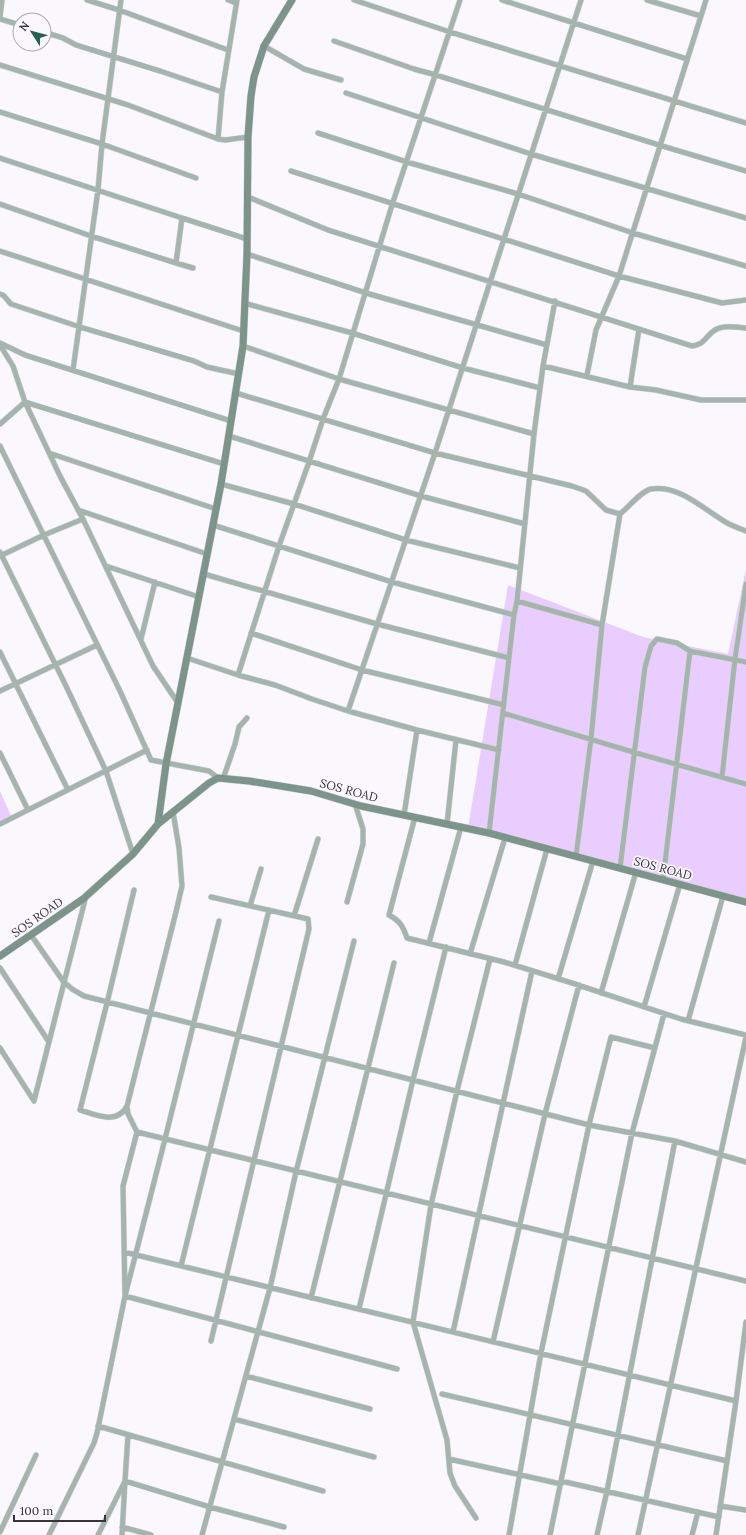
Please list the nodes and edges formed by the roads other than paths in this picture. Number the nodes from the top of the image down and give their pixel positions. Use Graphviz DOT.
graph roads {
  1 [pos="2,0"];
  2 [pos="87,0"];
  3 [pos="121,0"];
  4 [pos="228,0"];
  5 [pos="292,0"];
  6 [pos="354,0"];
  7 [pos="460,0"];
  8 [pos="502,0"];
  9 [pos="581,0"];
  10 [pos="647,0"];
  11 [pos="706,0"];
  12 [pos="236,1"];
  13 [pos="119,10"];
  14 [pos="700,16"];
  15 [pos="0,18"];
  16 [pos="12,22"];
  17 [pos="573,23"];
  18 [pos="450,32"];
  19 [pos="52,35"];
  20 [pos="334,41"];
  21 [pos="264,46"];
  22 [pos="228,50"];
  23 [pos="114,57"];
  24 [pos="687,59"];
  25 [pos="0,65"];
  26 [pos="560,66"];
  27 [pos="436,75"];
  28 [pos="341,80"];
  29 [pos="222,92"];
  30 [pos="346,93"];
  31 [pos="108,99"];
  32 [pos="674,100"];
  33 [pos="546,109"];
  34 [pos="0,112"];
  35 [pos="421,118"];
  36 [pos="746,123"];
  37 [pos="318,133"];
  38 [pos="248,137"];
  39 [pos="218,139"];
  40 [pos="102,144"];
  41 [pos="659,146"];
  42 [pos="532,154"];
  43 [pos="0,158"];
  44 [pos="407,162"];
  45 [pos="291,171"];
  46 [pos="746,171"];
  47 [pos="196,178"];
  48 [pos="646,188"];
  49 [pos="98,190"];
  50 [pos="518,194"];
  51 [pos="248,197"];
  52 [pos="0,204"];
  53 [pos="392,205"];
  54 [pos="182,218"];
  55 [pos="746,218"];
  56 [pos="633,233"];
  57 [pos="91,236"];
  58 [pos="504,239"];
  59 [pos="247,240"];
  60 [pos="380,248"];
  61 [pos="0,250"];
  62 [pos="247,254"];
  63 [pos="176,262"];
  64 [pos="746,266"];
  65 [pos="193,268"];
  66 [pos="619,276"];
  67 [pos="85,279"];
  68 [pos="490,282"];
  69 [pos="366,293"];
  70 [pos="0,294"];
  71 [pos="746,300"];
  72 [pos="555,301"];
  73 [pos="244,303"];
  74 [pos="602,317"];
  75 [pos="477,325"];
  76 [pos="80,326"];
  77 [pos="746,328"];
  78 [pos="639,329"];
  79 [pos="243,331"];
  80 [pos="352,333"];
  81 [pos="0,344"];
  82 [pos="243,346"];
  83 [pos="547,346"];
  84 [pos="543,366"];
  85 [pos="463,368"];
  86 [pos="73,370"];
  87 [pos="239,374"];
  88 [pos="587,376"];
  89 [pos="338,378"];
  90 [pos="630,387"];
  91 [pos="540,388"];
  92 [pos="236,393"];
  93 [pos="746,400"];
  94 [pos="24,402"];
  95 [pos="449,410"];
  96 [pos="323,419"];
  97 [pos="231,421"];
  98 [pos="0,424"];
  99 [pos="534,434"];
  100 [pos="229,436"];
  101 [pos="0,446"];
  102 [pos="49,453"];
  103 [pos="435,453"];
  104 [pos="309,462"];
  105 [pos="224,464"];
  106 [pos="529,476"];
  107 [pos="221,484"];
  108 [pos="421,496"];
  109 [pos="294,504"];
  110 [pos="216,509"];
  111 [pos="78,510"];
  112 [pos="620,514"];
  113 [pos="84,520"];
  114 [pos="213,524"];
  115 [pos="525,524"];
  116 [pos="746,531"];
  117 [pos="44,535"];
  118 [pos="406,540"];
  119 [pos="279,546"];
  120 [pos="207,554"];
  121 [pos="1,555"];
  122 [pos="106,566"];
  123 [pos="520,568"];
  124 [pos="204,574"];
  125 [pos="155,582"];
  126 [pos="392,582"];
  127 [pos="746,584"];
  128 [pos="264,592"];
  129 [pos="199,596"];
  130 [pos="517,601"];
  131 [pos="514,615"];
  132 [pos="377,624"];
  133 [pos="602,625"];
  134 [pos="251,633"];
  135 [pos="141,639"];
  136 [pos="97,645"];
  137 [pos="690,651"];
  138 [pos="0,652"];
  139 [pos="187,658"];
  140 [pos="508,658"];
  141 [pos="735,659"];
  142 [pos="746,662"];
  143 [pos="56,664"];
  144 [pos="362,670"];
  145 [pos="238,674"];
  146 [pos="16,684"];
  147 [pos="0,692"];
  148 [pos="178,702"];
  149 [pos="504,705"];
  150 [pos="348,711"];
  151 [pos="503,712"];
  152 [pos="247,718"];
  153 [pos="418,730"];
  154 [pos="590,739"];
  155 [pos="456,740"];
  156 [pos="147,750"];
  157 [pos="499,750"];
  158 [pos="633,752"];
  159 [pos="0,753"];
  160 [pos="166,764"];
  161 [pos="677,764"];
  162 [pos="106,771"];
  163 [pos="722,777"];
  164 [pos="221,779"];
  165 [pos="746,784"];
  166 [pos="68,790"];
  167 [pos="355,804"];
  168 [pos="28,810"];
  169 [pos="173,812"];
  170 [pos="404,815"];
  171 [pos="415,817"];
  172 [pos="0,824"];
  173 [pos="158,824"];
  174 [pos="447,824"];
  175 [pos="461,827"];
  176 [pos="489,833"];
  177 [pos="505,838"];
  178 [pos="318,839"];
  179 [pos="547,849"];
  180 [pos="133,854"];
  181 [pos="576,856"];
  182 [pos="593,861"];
  183 [pos="620,868"];
  184 [pos="261,869"];
  185 [pos="636,872"];
  186 [pos="663,880"];
  187 [pos="680,884"];
  188 [pos="134,890"];
  189 [pos="86,896"];
  190 [pos="723,896"];
  191 [pos="210,897"];
  192 [pos="347,902"];
  193 [pos="746,902"];
  194 [pos="250,906"];
  195 [pos="269,910"];
  196 [pos="294,916"];
  197 [pos="219,921"];
  198 [pos="31,935"];
  199 [pos="354,941"];
  200 [pos="428,943"];
  201 [pos="446,948"];
  202 [pos="470,954"];
  203 [pos="0,956"];
  204 [pos="490,959"];
  205 [pos="394,963"];
  206 [pos="515,965"];
  207 [pos="0,968"];
  208 [pos="532,971"];
  209 [pos="558,978"];
  210 [pos="64,982"];
  211 [pos="579,985"];
  212 [pos="601,993"];
  213 [pos="107,1003"];
  214 [pos="644,1007"];
  215 [pos="150,1014"];
  216 [pos="664,1014"];
  217 [pos="688,1021"];
  218 [pos="194,1025"];
  219 [pos="238,1036"];
  220 [pos="746,1036"];
  221 [pos="49,1042"];
  222 [pos="281,1047"];
  223 [pos="0,1048"];
  224 [pos="655,1048"];
  225 [pos="325,1058"];
  226 [pos="412,1080"];
  227 [pos="457,1091"];
  228 [pos="502,1103"];
  229 [pos="127,1106"];
  230 [pos="545,1114"];
  231 [pos="589,1125"];
  232 [pos="137,1132"];
  233 [pos="632,1133"];
  234 [pos="165,1140"];
  235 [pos="674,1141"];
  236 [pos="210,1150"];
  237 [pos="721,1154"];
  238 [pos="254,1161"];
  239 [pos="746,1162"];
  240 [pos="296,1172"];
  241 [pos="386,1194"];
  242 [pos="431,1204"];
  243 [pos="479,1216"];
  244 [pos="520,1226"];
  245 [pos="565,1237"];
  246 [pos="608,1248"];
  247 [pos="124,1252"];
  248 [pos="136,1255"];
  249 [pos="651,1258"];
  250 [pos="181,1266"];
  251 [pos="696,1269"];
  252 [pos="226,1277"];
  253 [pos="746,1281"];
  254 [pos="270,1288"];
  255 [pos="124,1296"];
  256 [pos="311,1298"];
  257 [pos="359,1309"];
  258 [pos="216,1320"];
  259 [pos="413,1322"];
  260 [pos="746,1322"];
  261 [pos="258,1332"];
  262 [pos="453,1332"];
  263 [pos="211,1342"];
  264 [pos="493,1342"];
  265 [pos="541,1353"];
  266 [pos="585,1364"];
  267 [pos="397,1369"];
  268 [pos="628,1375"];
  269 [pos="246,1376"];
  270 [pos="671,1385"];
  271 [pos="442,1394"];
  272 [pos="736,1401"];
  273 [pos="370,1409"];
  274 [pos="530,1415"];
  275 [pos="234,1419"];
  276 [pos="572,1425"];
  277 [pos="98,1426"];
  278 [pos="128,1435"];
  279 [pos="617,1436"];
  280 [pos="657,1445"];
  281 [pos="36,1455"];
  282 [pos="374,1458"];
  283 [pos="449,1459"];
  284 [pos="222,1462"];
  285 [pos="727,1462"];
  286 [pos="520,1475"];
  287 [pos="125,1481"];
  288 [pos="561,1482"];
  289 [pos="323,1491"];
  290 [pos="607,1491"];
  291 [pos="645,1500"];
  292 [pos="720,1506"];
  293 [pos="210,1507"];
  294 [pos="746,1510"];
  295 [pos="698,1512"];
  296 [pos="719,1517"];
  297 [pos="476,1518"];
  298 [pos="122,1526"];
  299 [pos="284,1527"];
  300 [pos="0,1532"];
  301 [pos="49,1535"];
  302 [pos="98,1535"];
  303 [pos="122,1535"];
  304 [pos="150,1535"];
  305 [pos="202,1535"];
  306 [pos="508,1535"];
  307 [pos="550,1535"];
  308 [pos="597,1535"];
  309 [pos="638,1535"];
  310 [pos="692,1535"];
  311 [pos="716,1535"];
  1 -- 15 [label="street"];
  2 -- 13 [label="street"];
  3 -- 13 [label="street"];
  4 -- 12 [label="street"];
  5 -- 21 [label="street"];
  6 -- 18 [label="street"];
  7 -- 18 [label="street"];
  8 -- 17 [label="street"];
  9 -- 17 [label="street"];
  10 -- 14 [label="street"];
  11 -- 14 [label="street"];
  12 -- 22 [label="street"];
  13 -- 22 [label="street"];
  13 -- 23 [label="street"];
  14 -- 24 [label="street"];
  15 -- 16 [label="street"];
  17 -- 24 [label="street"];
  17 -- 26 [label="street"];
  18 -- 26 [label="street"];
  18 -- 27 [label="street"];
  19 -- 23 [label="street"];
  20 -- 27 [label="street"];
  21 -- 28 [label="street"];
  21 -- 38 [label="street"];
  22 -- 29 [label="street"];
  23 -- 29 [label="street"];
  23 -- 31 [label="street"];
  24 -- 32 [label="street"];
  25 -- 31 [label="street"];
  26 -- 32 [label="street"];
  26 -- 33 [label="street"];
  27 -- 33 [label="street"];
  27 -- 35 [label="street"];
  29 -- 39 [label="street"];
  30 -- 35 [label="street"];
  31 -- 39 [label="street"];
  31 -- 40 [label="street"];
  32 -- 36 [label="street"];
  32 -- 41 [label="street"];
  33 -- 41 [label="street"];
  33 -- 42 [label="street"];
  34 -- 40 [label="street"];
  35 -- 42 [label="street"];
  35 -- 44 [label="street"];
  37 -- 44 [label="street"];
  38 -- 39 [label="street"];
  38 -- 51 [label="street"];
  40 -- 47 [label="street"];
  40 -- 49 [label="street"];
  41 -- 46 [label="street"];
  41 -- 48 [label="street"];
  42 -- 48 [label="street"];
  42 -- 50 [label="street"];
  43 -- 49 [label="street"];
  44 -- 50 [label="street"];
  44 -- 53 [label="street"];
  45 -- 53 [label="street"];
  48 -- 55 [label="street"];
  48 -- 56 [label="street"];
  49 -- 54 [label="street"];
  49 -- 57 [label="street"];
  50 -- 56 [label="street"];
  50 -- 58 [label="street"];
  51 -- 59 [label="street"];
  51 -- 60 [label="street"];
  52 -- 57 [label="street"];
  53 -- 58 [label="street"];
  53 -- 60 [label="street"];
  54 -- 59 [label="street"];
  54 -- 63 [label="street"];
  56 -- 64 [label="street"];
  56 -- 66 [label="street"];
  57 -- 63 [label="street"];
  57 -- 67 [label="street"];
  58 -- 66 [label="street"];
  58 -- 68 [label="street"];
  59 -- 62 [label="street"];
  60 -- 68 [label="street"];
  60 -- 69 [label="street"];
  61 -- 67 [label="street"];
  62 -- 69 [label="street"];
  62 -- 73 [label="street"];
  63 -- 65 [label="street"];
  66 -- 71 [label="street"];
  66 -- 74 [label="street"];
  67 -- 76 [label="street"];
  67 -- 79 [label="street"];
  68 -- 72 [label="street"];
  68 -- 75 [label="street"];
  69 -- 75 [label="street"];
  69 -- 80 [label="street"];
  70 -- 76 [label="street"];
  72 -- 74 [label="street"];
  72 -- 83 [label="street"];
  73 -- 79 [label="street"];
  73 -- 80 [label="street"];
  74 -- 78 [label="street"];
  74 -- 88 [label="street"];
  75 -- 83 [label="street"];
  75 -- 85 [label="street"];
  76 -- 86 [label="street"];
  76 -- 87 [label="street"];
  77 -- 78 [label="street"];
  78 -- 90 [label="street"];
  79 -- 82 [label="street"];
  80 -- 85 [label="street"];
  80 -- 89 [label="street"];
  81 -- 86 [label="street"];
  81 -- 94 [label="street"];
  82 -- 87 [label="street"];
  82 -- 89 [label="street"];
  83 -- 84 [label="street"];
  84 -- 88 [label="street"];
  84 -- 91 [label="street"];
  85 -- 91 [label="street"];
  85 -- 95 [label="street"];
  86 -- 97 [label="street"];
  87 -- 92 [label="street"];
  88 -- 90 [label="street"];
  89 -- 95 [label="street"];
  89 -- 96 [label="street"];
  90 -- 93 [label="street"];
  91 -- 99 [label="street"];
  92 -- 96 [label="street"];
  92 -- 97 [label="street"];
  94 -- 98 [label="street"];
  94 -- 102 [label="street"];
  94 -- 105 [label="street"];
  95 -- 99 [label="street"];
  95 -- 103 [label="street"];
  96 -- 103 [label="street"];
  96 -- 104 [label="street"];
  97 -- 100 [label="street"];
  99 -- 106 [label="street"];
  100 -- 104 [label="street"];
  100 -- 105 [label="street"];
  101 -- 117 [label="street"];
  102 -- 110 [label="street"];
  102 -- 111 [label="street"];
  103 -- 106 [label="street"];
  103 -- 108 [label="street"];
  104 -- 108 [label="street"];
  104 -- 109 [label="street"];
  105 -- 107 [label="street"];
  106 -- 112 [label="street"];
  106 -- 115 [label="street"];
  107 -- 109 [label="street"];
  107 -- 110 [label="street"];
  108 -- 115 [label="street"];
  108 -- 118 [label="street"];
  109 -- 118 [label="street"];
  109 -- 119 [label="street"];
  110 -- 114 [label="street"];
  111 -- 113 [label="street"];
  111 -- 120 [label="street"];
  112 -- 116 [label="street"];
  112 -- 133 [label="street"];
  113 -- 117 [label="street"];
  113 -- 122 [label="street"];
  114 -- 119 [label="street"];
  114 -- 120 [label="street"];
  115 -- 123 [label="street"];
  117 -- 121 [label="street"];
  117 -- 136 [label="street"];
  118 -- 123 [label="street"];
  118 -- 126 [label="street"];
  119 -- 126 [label="street"];
  119 -- 128 [label="street"];
  120 -- 124 [label="street"];
  121 -- 143 [label="street"];
  122 -- 125 [label="street"];
  122 -- 135 [label="street"];
  123 -- 130 [label="street"];
  124 -- 128 [label="street"];
  124 -- 129 [label="street"];
  125 -- 129 [label="street"];
  125 -- 135 [label="street"];
  126 -- 131 [label="street"];
  126 -- 132 [label="street"];
  127 -- 141 [label="street"];
  128 -- 132 [label="street"];
  128 -- 134 [label="street"];
  129 -- 139 [label="street"];
  130 -- 131 [label="street"];
  130 -- 133 [label="street"];
  131 -- 140 [label="street"];
  132 -- 140 [label="street"];
  132 -- 144 [label="street"];
  133 -- 154 [label="street"];
  134 -- 144 [label="street"];
  134 -- 145 [label="street"];
  135 -- 148 [label="street"];
  136 -- 143 [label="street"];
  136 -- 156 [label="street"];
  137 -- 141 [label="street"];
  137 -- 158 [label="street"];
  137 -- 161 [label="street"];
  138 -- 146 [label="street"];
  139 -- 145 [label="street"];
  139 -- 148 [label="street"];
  140 -- 149 [label="street"];
  141 -- 142 [label="street"];
  141 -- 163 [label="street"];
  143 -- 146 [label="street"];
  143 -- 162 [label="street"];
  144 -- 149 [label="street"];
  144 -- 150 [label="street"];
  145 -- 150 [label="street"];
  146 -- 147 [label="street"];
  146 -- 166 [label="street"];
  148 -- 160 [label="street"];
  149 -- 151 [label="street"];
  150 -- 153 [label="street"];
  151 -- 154 [label="street"];
  151 -- 157 [label="street"];
  152 -- 164 [label="street"];
  153 -- 155 [label="street"];
  153 -- 170 [label="street"];
  154 -- 158 [label="street"];
  154 -- 181 [label="street"];
  155 -- 157 [label="street"];
  155 -- 174 [label="street"];
  156 -- 160 [label="street"];
  156 -- 162 [label="street"];
  157 -- 176 [label="street"];
  158 -- 161 [label="street"];
  158 -- 183 [label="street"];
  159 -- 168 [label="street"];
  160 -- 164 [label="street"];
  160 -- 173 [label="street"];
  161 -- 163 [label="street"];
  161 -- 186 [label="street"];
  162 -- 166 [label="street"];
  162 -- 180 [label="street"];
  163 -- 165 [label="street"];
  164 -- 167 [label="street, SOS ROAD"];
  164 -- 169 [label="street, SOS ROAD"];
  166 -- 168 [label="street"];
  167 -- 170 [label="street, SOS ROAD"];
  167 -- 192 [label="street"];
  168 -- 172 [label="street"];
  169 -- 173 [label="street, SOS ROAD"];
  169 -- 215 [label="street"];
  170 -- 171 [label="street, SOS ROAD"];
  171 -- 174 [label="street, SOS ROAD"];
  171 -- 200 [label="street"];
  173 -- 180 [label="street, SOS ROAD"];
  174 -- 175 [label="street, SOS ROAD"];
  175 -- 176 [label="street, SOS ROAD"];
  175 -- 200 [label="street"];
  176 -- 177 [label="street, SOS ROAD"];
  177 -- 179 [label="street, SOS ROAD"];
  177 -- 202 [label="street"];
  178 -- 196 [label="street"];
  179 -- 181 [label="street, SOS ROAD"];
  179 -- 206 [label="street"];
  180 -- 189 [label="street, SOS ROAD"];
  181 -- 182 [label="street, SOS ROAD"];
  182 -- 183 [label="street, SOS ROAD"];
  182 -- 209 [label="street"];
  183 -- 185 [label="street, SOS ROAD"];
  184 -- 194 [label="street"];
  185 -- 186 [label="street, SOS ROAD"];
  185 -- 212 [label="street"];
  186 -- 187 [label="street, SOS ROAD"];
  187 -- 190 [label="street, SOS ROAD"];
  187 -- 214 [label="street"];
  188 -- 213 [label="street"];
  189 -- 198 [label="street, SOS ROAD"];
  189 -- 210 [label="street"];
  190 -- 193 [label="street, SOS ROAD"];
  190 -- 217 [label="street"];
  191 -- 194 [label="street"];
  194 -- 195 [label="street"];
  195 -- 196 [label="street"];
  195 -- 219 [label="street"];
  196 -- 222 [label="street"];
  197 -- 218 [label="street"];
  198 -- 203 [label="street, SOS ROAD"];
  198 -- 210 [label="street"];
  199 -- 225 [label="street"];
  200 -- 201 [label="street"];
  201 -- 202 [label="street"];
  201 -- 226 [label="street"];
  202 -- 204 [label="street"];
  204 -- 206 [label="street"];
  204 -- 227 [label="street"];
  205 -- 256 [label="street"];
  206 -- 208 [label="street"];
  207 -- 221 [label="street"];
  208 -- 209 [label="street"];
  208 -- 228 [label="street"];
  209 -- 211 [label="street"];
  210 -- 213 [label="street"];
  210 -- 221 [label="street"];
  211 -- 212 [label="street"];
  211 -- 230 [label="street"];
  212 -- 214 [label="street"];
  213 -- 215 [label="street"];
  213 -- 229 [label="street"];
  214 -- 216 [label="street"];
  215 -- 218 [label="street"];
  215 -- 229 [label="street"];
  216 -- 217 [label="street"];
  216 -- 224 [label="street"];
  217 -- 220 [label="street"];
  218 -- 219 [label="street"];
  218 -- 234 [label="street"];
  219 -- 222 [label="street"];
  219 -- 236 [label="street"];
  220 -- 237 [label="street"];
  221 -- 223 [label="street"];
  222 -- 225 [label="street"];
  222 -- 238 [label="street"];
  224 -- 231 [label="street"];
  224 -- 233 [label="street"];
  225 -- 226 [label="street"];
  225 -- 240 [label="street"];
  226 -- 227 [label="street"];
  226 -- 241 [label="street"];
  227 -- 228 [label="street"];
  227 -- 242 [label="street"];
  228 -- 230 [label="street"];
  228 -- 243 [label="street"];
  229 -- 232 [label="street"];
  230 -- 231 [label="street"];
  230 -- 244 [label="street"];
  231 -- 233 [label="street"];
  231 -- 245 [label="street"];
  232 -- 234 [label="street"];
  232 -- 247 [label="street"];
  233 -- 235 [label="street"];
  233 -- 246 [label="street"];
  234 -- 236 [label="street"];
  234 -- 248 [label="street"];
  235 -- 237 [label="street"];
  235 -- 249 [label="street"];
  236 -- 238 [label="street"];
  236 -- 250 [label="street"];
  237 -- 239 [label="street"];
  237 -- 251 [label="street"];
  238 -- 240 [label="street"];
  238 -- 252 [label="street"];
  240 -- 241 [label="street"];
  240 -- 254 [label="street"];
  241 -- 242 [label="street"];
  241 -- 257 [label="street"];
  242 -- 243 [label="street"];
  242 -- 259 [label="street"];
  243 -- 244 [label="street"];
  243 -- 262 [label="street"];
  244 -- 245 [label="street"];
  244 -- 264 [label="street"];
  245 -- 246 [label="street"];
  245 -- 265 [label="street"];
  246 -- 249 [label="street"];
  246 -- 266 [label="street"];
  247 -- 248 [label="street"];
  247 -- 255 [label="street"];
  248 -- 250 [label="street"];
  248 -- 255 [label="street"];
  249 -- 251 [label="street"];
  249 -- 268 [label="street"];
  250 -- 252 [label="street"];
  251 -- 253 [label="street"];
  251 -- 270 [label="street"];
  252 -- 254 [label="street"];
  252 -- 258 [label="street"];
  254 -- 256 [label="street"];
  254 -- 261 [label="street"];
  255 -- 258 [label="street"];
  255 -- 277 [label="street"];
  256 -- 257 [label="street"];
  257 -- 259 [label="street"];
  258 -- 261 [label="street"];
  258 -- 263 [label="street"];
  259 -- 262 [label="street"];
  259 -- 283 [label="street"];
  260 -- 272 [label="street"];
  261 -- 267 [label="street"];
  261 -- 269 [label="street"];
  262 -- 264 [label="street"];
  264 -- 265 [label="street"];
  265 -- 266 [label="street"];
  265 -- 274 [label="street"];
  266 -- 268 [label="street"];
  266 -- 276 [label="street"];
  268 -- 270 [label="street"];
  268 -- 279 [label="street"];
  269 -- 273 [label="street"];
  269 -- 275 [label="street"];
  270 -- 272 [label="street"];
  270 -- 280 [label="street"];
  271 -- 274 [label="street"];
  272 -- 285 [label="street"];
  274 -- 276 [label="street"];
  274 -- 286 [label="street"];
  275 -- 282 [label="street"];
  275 -- 284 [label="street"];
  276 -- 279 [label="street"];
  276 -- 288 [label="street"];
  277 -- 278 [label="street"];
  277 -- 301 [label="street"];
  278 -- 284 [label="street"];
  278 -- 287 [label="street"];
  279 -- 280 [label="street"];
  279 -- 290 [label="street"];
  280 -- 285 [label="street"];
  280 -- 291 [label="street"];
  281 -- 300 [label="street"];
  283 -- 286 [label="street"];
  283 -- 297 [label="street"];
  284 -- 289 [label="street"];
  284 -- 293 [label="street"];
  285 -- 292 [label="street"];
  286 -- 288 [label="street"];
  286 -- 306 [label="street"];
  287 -- 293 [label="street"];
  287 -- 298 [label="street"];
  287 -- 302 [label="street"];
  288 -- 290 [label="street"];
  288 -- 307 [label="street"];
  290 -- 291 [label="street"];
  290 -- 308 [label="street"];
  291 -- 295 [label="street"];
  291 -- 309 [label="street"];
  292 -- 294 [label="street"];
  292 -- 296 [label="street"];
  293 -- 299 [label="street"];
  293 -- 305 [label="street"];
  295 -- 296 [label="street"];
  295 -- 310 [label="street"];
  296 -- 311 [label="street"];
  298 -- 303 [label="street"];
  298 -- 304 [label="street"];
}
